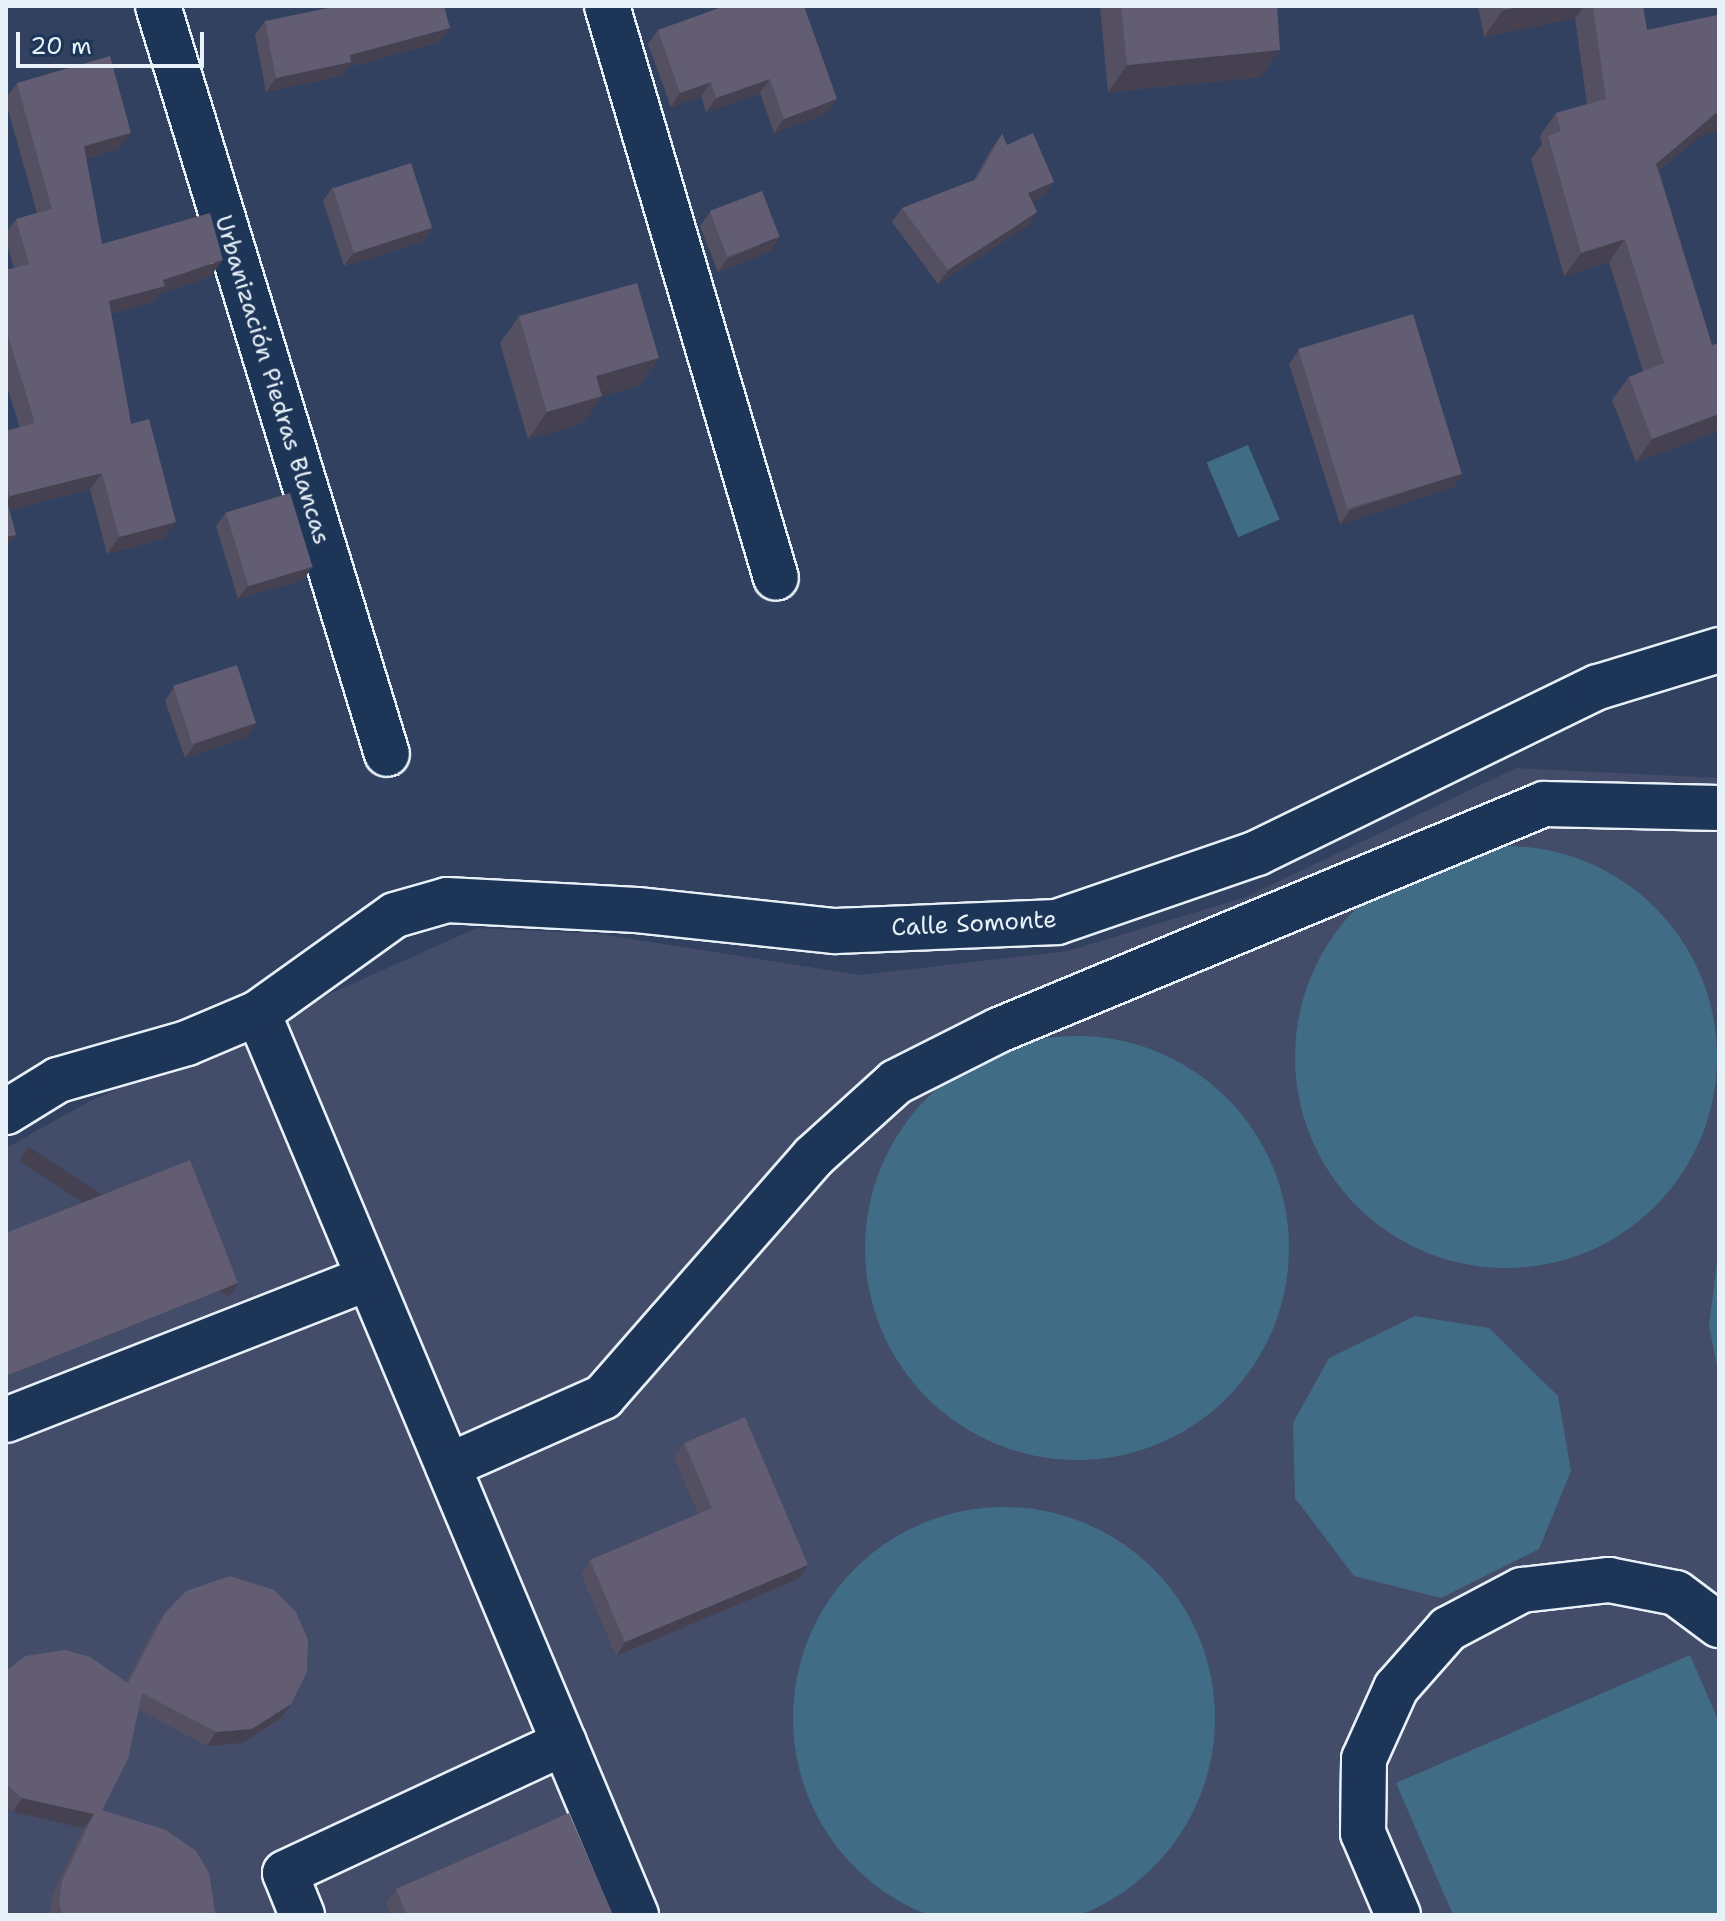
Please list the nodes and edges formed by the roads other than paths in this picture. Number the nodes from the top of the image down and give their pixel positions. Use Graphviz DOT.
graph roads {
  1 [pos="158,6"];
  2 [pos="607,6"];
  3 [pos="776,578"];
  4 [pos="1719,650"];
  5 [pos="387,754"];
  6 [pos="1719,808"];
  7 [pos="258,1013"];
  8 [pos="6,1112"];
  9 [pos="366,1279"];
  10 [pos="6,1420"];
  11 [pos="448,1466"];
  12 [pos="1719,1625"];
  13 [pos="564,1743"];
  14 [pos="302,1915"];
  15 [pos="636,1915"];
  16 [pos="1398,1915"];
  1 -- 5 [label="street, Urbanización Piedras Blancas"];
  2 -- 3 [label="street"];
  4 -- 7 [label="street, Calle Somonte"];
  6 -- 11 [label="street"];
  7 -- 8 [label="street, Calle Somonte"];
  7 -- 9 [label="street"];
  9 -- 10 [label="street"];
  9 -- 11 [label="street"];
  11 -- 13 [label="street"];
  12 -- 16 [label="street"];
  13 -- 14 [label="street"];
  13 -- 15 [label="street"];
}
